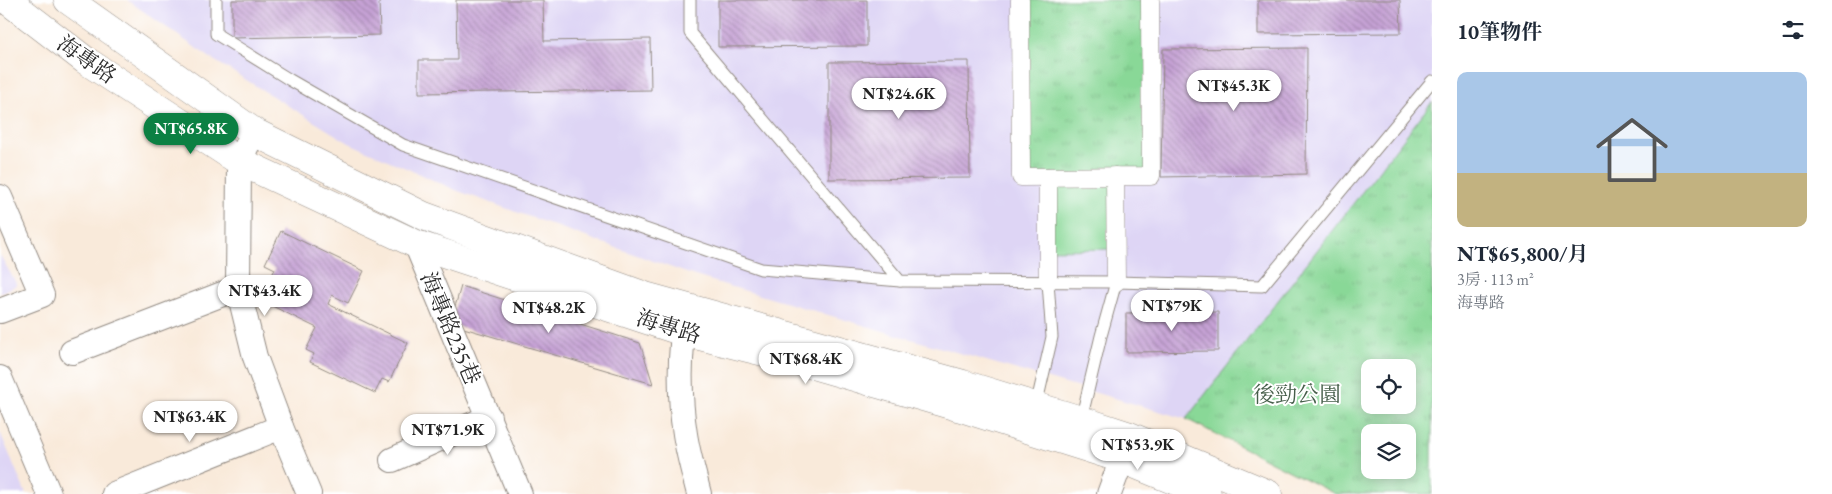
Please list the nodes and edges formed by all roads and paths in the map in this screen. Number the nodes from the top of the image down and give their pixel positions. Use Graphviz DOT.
graph roads {
  1 [pos="7,0"];
  2 [pos="68,0"];
  3 [pos="216,0"];
  4 [pos="690,0"];
  5 [pos="1020,0"];
  6 [pos="1150,0"];
  7 [pos="1432,81"];
  8 [pos="254,132"];
  9 [pos="239,161"];
  10 [pos="1115,176"];
  11 [pos="1048,177"];
  12 [pos="0,197"];
  13 [pos="420,230"];
  14 [pos="900,281"];
  15 [pos="1048,282"];
  16 [pos="1116,282"];
  17 [pos="238,288"];
  18 [pos="0,311"];
  19 [pos="685,320"];
  20 [pos="72,352"];
  21 [pos="0,378"];
  22 [pos="1036,407"];
  23 [pos="489,417"];
  24 [pos="1081,420"];
  25 [pos="281,428"];
  26 [pos="1125,447"];
  27 [pos="392,460"];
  28 [pos="49,494"];
  29 [pos="114,494"];
  30 [pos="309,494"];
  31 [pos="520,494"];
  32 [pos="699,494"];
  33 [pos="1109,494"];
  34 [pos="1208,494"];
  35 [pos="1268,494"];
  1 -- 9 [label="street, 海專路"];
  2 -- 8 [label="street, 海專路"];
  3 -- 14 [label="lane"];
  4 -- 14 [label="lane"];
  5 -- 11 [label="street"];
  6 -- 10 [label="street"];
  7 -- 16 [label="lane"];
  8 -- 9 [label="street"];
  8 -- 13 [label="street, 海專路"];
  9 -- 13 [label="street, 海專路"];
  9 -- 17 [label="street"];
  10 -- 11 [label="street"];
  10 -- 16 [label="street"];
  11 -- 15 [label="street"];
  12 -- 18 [label="street"];
  13 -- 19 [label="street, 海專路"];
  13 -- 23 [label="street, 海專路235巷"];
  14 -- 15 [label="lane"];
  15 -- 16 [label="lane"];
  15 -- 22 [label="lane"];
  16 -- 24 [label="lane"];
  17 -- 20 [label="street"];
  17 -- 25 [label="street"];
  19 -- 22 [label="street, 海專路"];
  19 -- 26 [label="street, 海專路"];
  19 -- 32 [label="street"];
  21 -- 28 [label="street"];
  22 -- 24 [label="street, 海專路"];
  23 -- 27 [label="street"];
  23 -- 31 [label="street, 海專路235巷"];
  24 -- 26 [label="street, 海專路"];
  25 -- 29 [label="street"];
  25 -- 30 [label="street"];
  26 -- 33 [label="street"];
  26 -- 34 [label="street, 海專路"];
  26 -- 35 [label="street, 海專路"];
}
